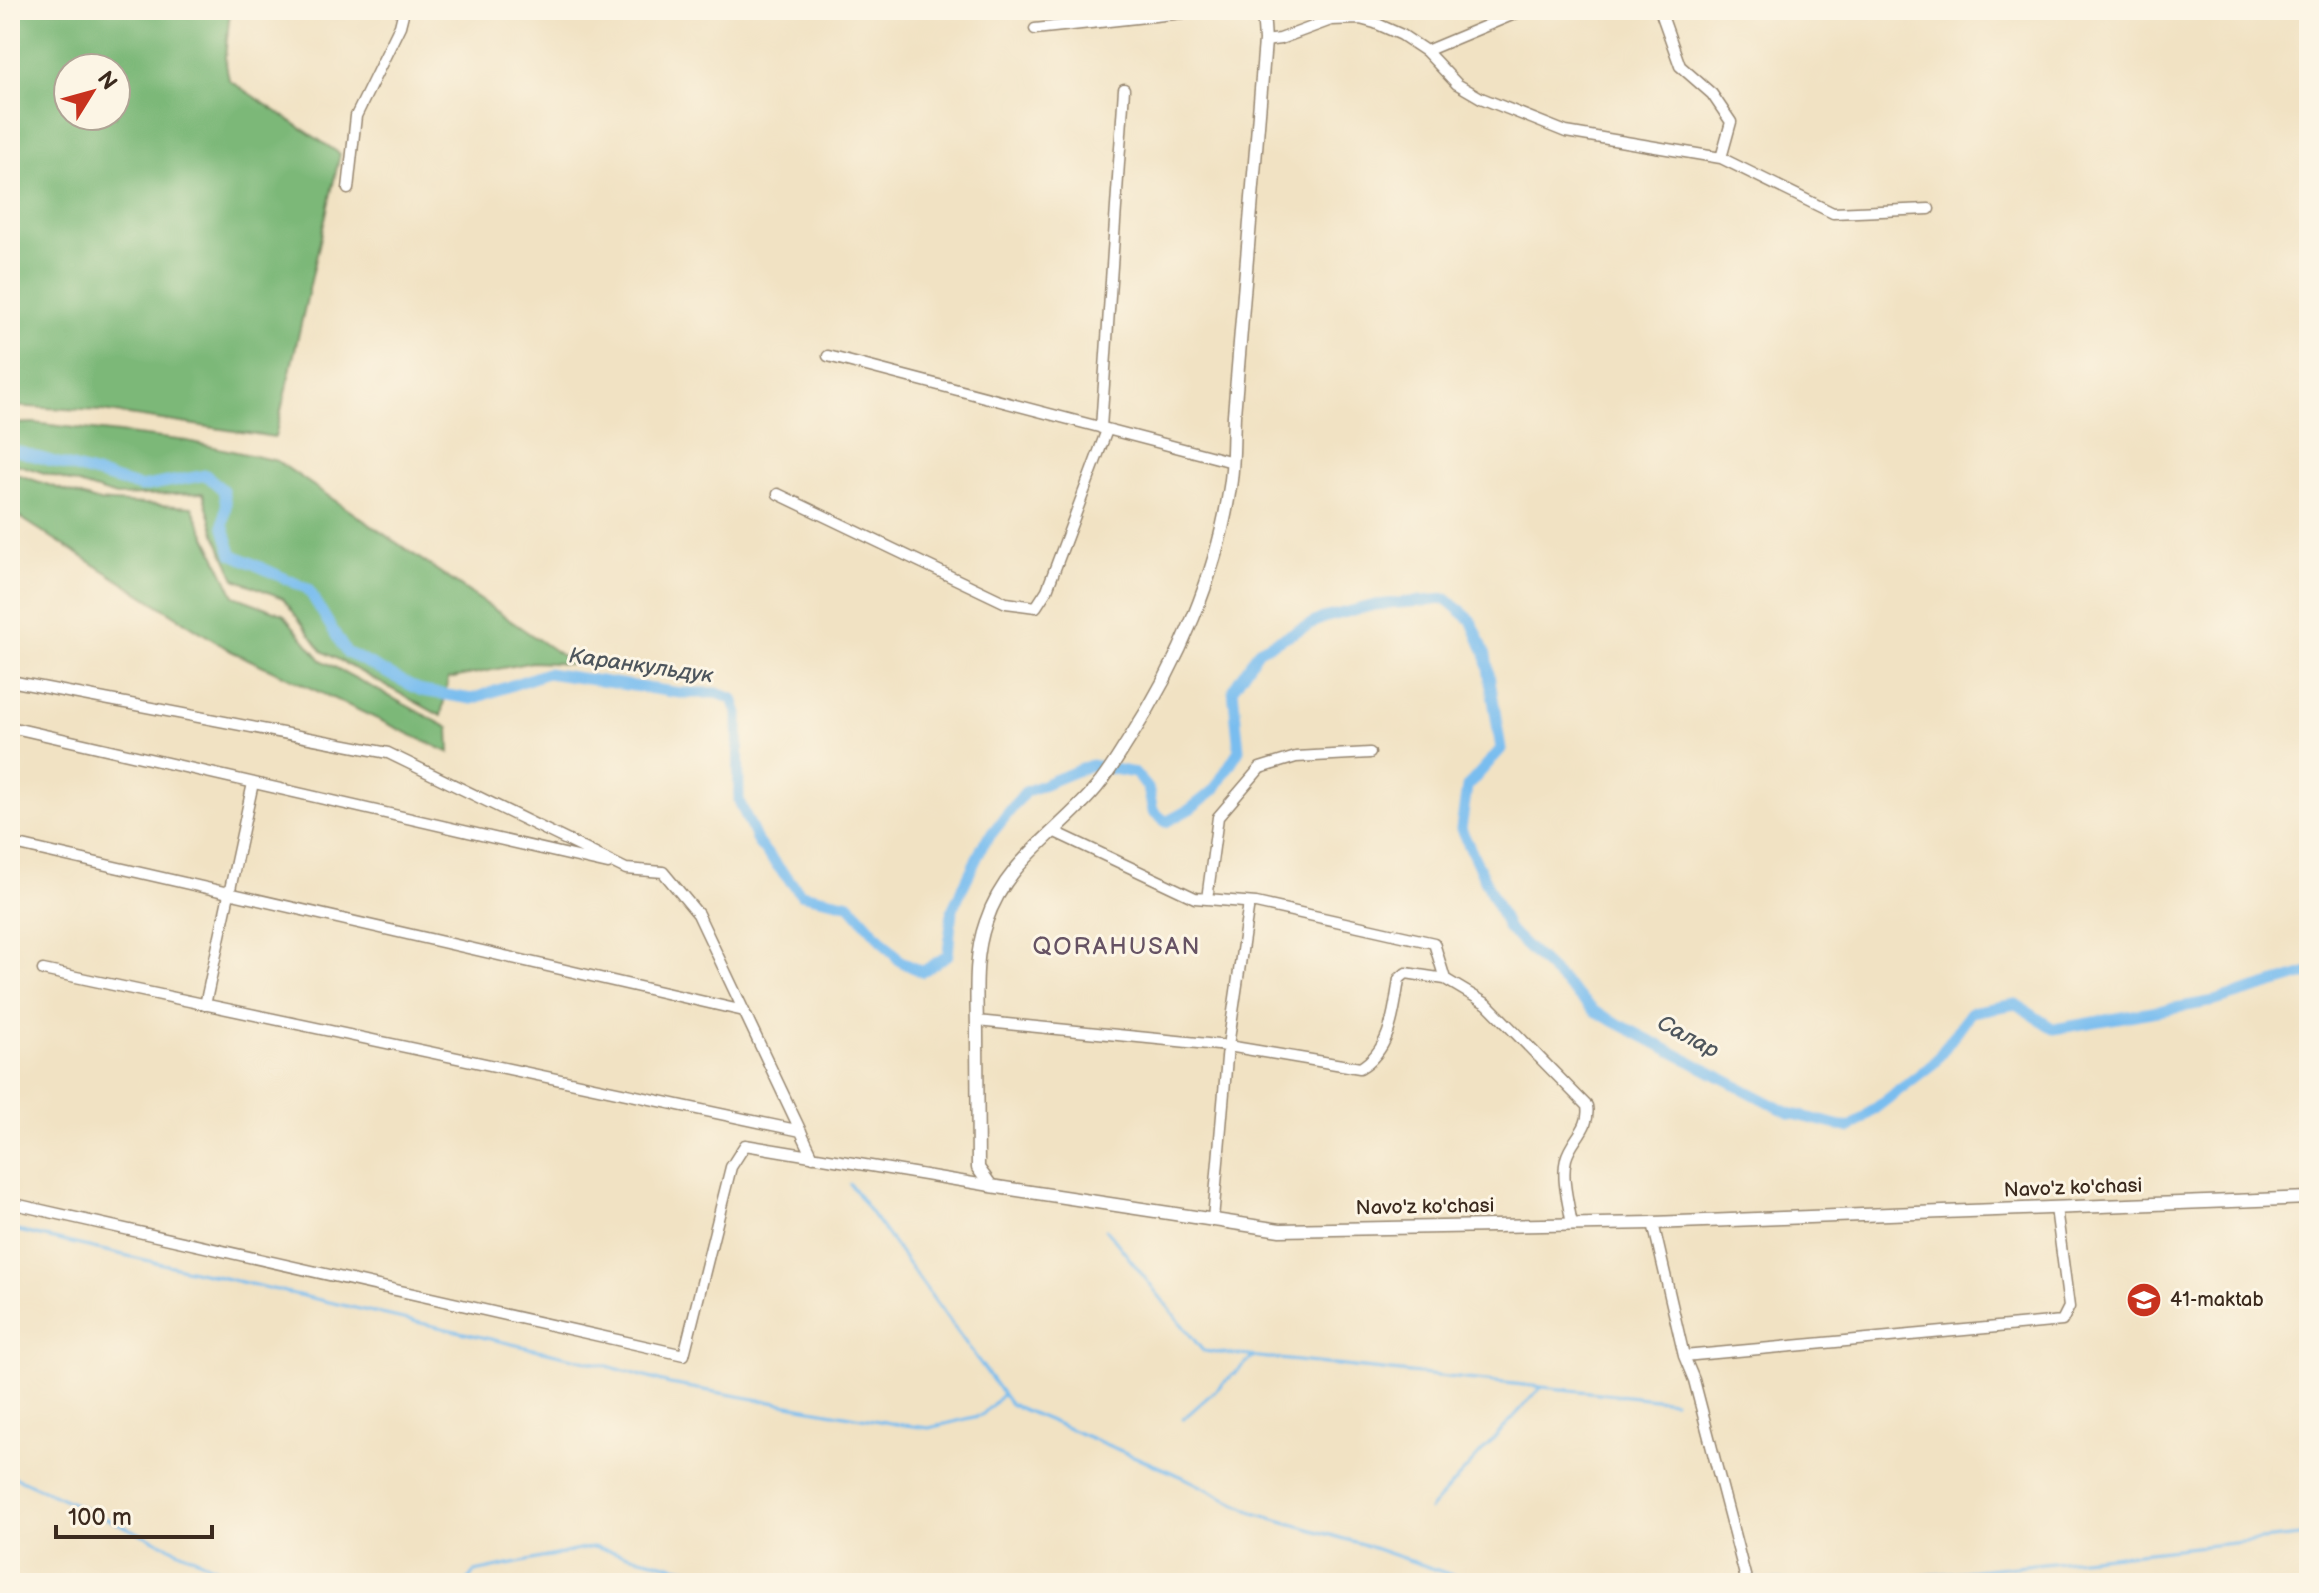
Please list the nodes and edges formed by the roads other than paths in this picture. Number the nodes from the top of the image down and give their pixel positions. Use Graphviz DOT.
graph roads {
  1 [pos="404,10"];
  2 [pos="1210,10"];
  3 [pos="1263,10"];
  4 [pos="1524,10"];
  5 [pos="1660,10"];
  6 [pos="1035,29"];
  7 [pos="1265,41"];
  8 [pos="1426,51"];
  9 [pos="1124,89"];
  10 [pos="1721,158"];
  11 [pos="348,189"];
  12 [pos="1929,209"];
  13 [pos="828,356"];
  14 [pos="1104,429"];
  15 [pos="1233,462"];
  16 [pos="778,494"];
  17 [pos="10,681"];
  18 [pos="10,727"];
  19 [pos="1370,753"];
  20 [pos="253,783"];
  21 [pos="1053,831"];
  22 [pos="10,843"];
  23 [pos="626,869"];
  24 [pos="228,893"];
  25 [pos="1207,899"];
  26 [pos="1249,903"];
  27 [pos="43,970"];
  28 [pos="1445,979"];
  29 [pos="205,1005"];
  30 [pos="744,1011"];
  31 [pos="977,1021"];
  32 [pos="1228,1046"];
  33 [pos="801,1131"];
  34 [pos="813,1157"];
  35 [pos="978,1168"];
  36 [pos="961,1181"];
  37 [pos="991,1186"];
  38 [pos="2309,1198"];
  39 [pos="10,1203"];
  40 [pos="2056,1208"];
  41 [pos="1213,1219"];
  42 [pos="1653,1223"];
  43 [pos="1572,1225"];
  44 [pos="1684,1356"];
  45 [pos="1746,1578"];
  46 [pos="2309,1582"];
  47 [pos="2297,1583"];
  1 -- 11 [label="street"];
  2 -- 6 [label="street"];
  3 -- 7 [label="street"];
  4 -- 8 [label="street"];
  5 -- 10 [label="street"];
  7 -- 8 [label="street"];
  7 -- 15 [label="street"];
  8 -- 10 [label="street"];
  9 -- 14 [label="street"];
  10 -- 12 [label="street"];
  13 -- 14 [label="street"];
  14 -- 15 [label="street"];
  14 -- 16 [label="street"];
  15 -- 21 [label="street"];
  17 -- 23 [label="street"];
  18 -- 20 [label="street"];
  19 -- 25 [label="street"];
  20 -- 23 [label="street"];
  20 -- 24 [label="street"];
  21 -- 25 [label="street"];
  21 -- 31 [label="street"];
  22 -- 24 [label="street"];
  23 -- 30 [label="street"];
  24 -- 29 [label="street"];
  24 -- 30 [label="street"];
  25 -- 26 [label="street"];
  26 -- 28 [label="street"];
  26 -- 32 [label="street"];
  27 -- 29 [label="street"];
  28 -- 32 [label="street"];
  28 -- 43 [label="street"];
  29 -- 33 [label="street"];
  30 -- 33 [label="street"];
  31 -- 32 [label="street"];
  31 -- 35 [label="street"];
  32 -- 41 [label="street"];
  33 -- 34 [label="street"];
  34 -- 36 [label="street"];
  34 -- 39 [label="street"];
  35 -- 36 [label="street"];
  35 -- 37 [label="street"];
  36 -- 37 [label="street"];
  37 -- 41 [label="street, Navo'z ko'chasi"];
  38 -- 40 [label="street, Navo'z ko'chasi"];
  40 -- 42 [label="street, Navo'z ko'chasi"];
  40 -- 44 [label="street"];
  41 -- 43 [label="street, Navo'z ko'chasi"];
  42 -- 43 [label="street, Navo'z ko'chasi"];
  42 -- 44 [label="street"];
  44 -- 45 [label="street"];
  46 -- 47 [label="highway"];
}
